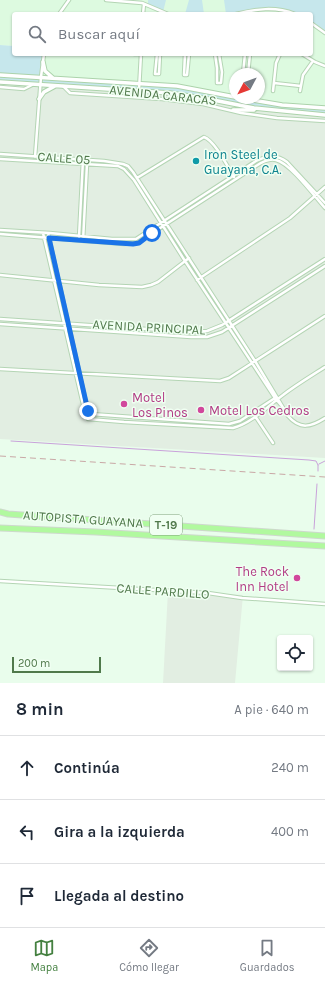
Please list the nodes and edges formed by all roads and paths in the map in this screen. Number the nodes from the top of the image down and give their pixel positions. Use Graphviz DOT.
graph roads {
  1 [pos="69,0"];
  2 [pos="106,0"];
  3 [pos="144,4"];
  4 [pos="60,12"];
  5 [pos="143,12"];
  6 [pos="163,12"];
  7 [pos="249,12"];
  8 [pos="289,12"];
  9 [pos="313,24"];
  10 [pos="325,33"];
  11 [pos="44,56"];
  12 [pos="141,56"];
  13 [pos="157,56"];
  14 [pos="160,56"];
  15 [pos="186,56"];
  16 [pos="189,56"];
  17 [pos="215,56"];
  18 [pos="219,56"];
  19 [pos="245,56"];
  20 [pos="250,56"];
  21 [pos="279,56"];
  22 [pos="305,56"];
  23 [pos="313,61"];
  24 [pos="43,62"];
  25 [pos="325,66"];
  26 [pos="244,68"];
  27 [pos="249,68"];
  28 [pos="0,75"];
  29 [pos="41,77"];
  30 [pos="54,78"];
  31 [pos="0,82"];
  32 [pos="274,83"];
  33 [pos="34,84"];
  34 [pos="40,84"];
  35 [pos="139,84"];
  36 [pos="57,85"];
  37 [pos="62,85"];
  38 [pos="301,86"];
  39 [pos="0,87"];
  40 [pos="138,90"];
  41 [pos="273,91"];
  42 [pos="300,91"];
  43 [pos="186,95"];
  44 [pos="229,96"];
  45 [pos="39,99"];
  46 [pos="265,102"];
  47 [pos="203,104"];
  48 [pos="325,108"];
  49 [pos="266,109"];
  50 [pos="233,110"];
  51 [pos="325,115"];
  52 [pos="325,121"];
  53 [pos="0,154"];
  54 [pos="35,156"];
  55 [pos="0,159"];
  56 [pos="83,160"];
  57 [pos="87,160"];
  58 [pos="35,161"];
  59 [pos="83,164"];
  60 [pos="87,164"];
  61 [pos="295,172"];
  62 [pos="234,176"];
  63 [pos="137,178"];
  64 [pos="236,179"];
  65 [pos="325,187"];
  66 [pos="317,194"];
  67 [pos="315,197"];
  68 [pos="152,201"];
  69 [pos="325,202"];
  70 [pos="149,203"];
  71 [pos="325,208"];
  72 [pos="165,220"];
  73 [pos="162,222"];
  74 [pos="167,224"];
  75 [pos="164,226"];
  76 [pos="0,230"];
  77 [pos="43,233"];
  78 [pos="48,233"];
  79 [pos="0,234"];
  80 [pos="79,236"];
  81 [pos="44,237"];
  82 [pos="83,237"];
  83 [pos="49,238"];
  84 [pos="136,239"];
  85 [pos="78,240"];
  86 [pos="83,241"];
  87 [pos="137,243"];
  88 [pos="190,258"];
  89 [pos="325,259"];
  90 [pos="185,261"];
  91 [pos="320,262"];
  92 [pos="324,266"];
  93 [pos="308,270"];
  94 [pos="311,274"];
  95 [pos="0,275"];
  96 [pos="201,276"];
  97 [pos="197,280"];
  98 [pos="54,281"];
  99 [pos="59,281"];
  100 [pos="325,316"];
  101 [pos="0,319"];
  102 [pos="229,320"];
  103 [pos="64,323"];
  104 [pos="69,323"];
  105 [pos="226,323"];
  106 [pos="0,324"];
  107 [pos="232,325"];
  108 [pos="228,328"];
  109 [pos="66,329"];
  110 [pos="70,329"];
  111 [pos="207,331"];
  112 [pos="200,332"];
  113 [pos="201,337"];
  114 [pos="207,337"];
  115 [pos="255,361"];
  116 [pos="252,363"];
  117 [pos="325,367"];
  118 [pos="0,369"];
  119 [pos="76,372"];
  120 [pos="80,372"];
  121 [pos="278,398"];
  122 [pos="253,412"];
  123 [pos="91,414"];
  124 [pos="108,416"];
  125 [pos="255,416"];
  126 [pos="86,417"];
  127 [pos="325,418"];
  128 [pos="108,421"];
  129 [pos="174,421"];
  130 [pos="206,423"];
  131 [pos="226,424"];
  132 [pos="174,425"];
  133 [pos="206,427"];
  134 [pos="227,428"];
  135 [pos="273,444"];
  136 [pos="0,512"];
  137 [pos="0,528"];
  138 [pos="325,536"];
  139 [pos="325,546"];
  140 [pos="0,581"];
  141 [pos="325,604"];
  1 -- 4 [label="street"];
  2 -- 3 [label="street"];
  3 -- 5 [label="street"];
  3 -- 6 [label="street"];
  7 -- 8 [label="street"];
  9 -- 10 [label="street"];
  11 -- 24 [label="street"];
  12 -- 35 [label="street"];
  13 -- 14 [label="street"];
  15 -- 16 [label="street"];
  17 -- 18 [label="street"];
  19 -- 26 [label="street"];
  20 -- 27 [label="street"];
  21 -- 32 [label="street"];
  22 -- 23 [label="street"];
  23 -- 25 [label="street"];
  23 -- 38 [label="street"];
  24 -- 29 [label="street"];
  24 -- 30 [label="street"];
  28 -- 29 [label="street, AVENIDA CARACAS"];
  29 -- 30 [label="street, AVENIDA CARACAS"];
  29 -- 34 [label="street"];
  30 -- 35 [label="street, AVENIDA CARACAS"];
  31 -- 33 [label="street, AVENIDA CARACAS"];
  32 -- 38 [label="street"];
  32 -- 41 [label="street"];
  33 -- 34 [label="street, AVENIDA CARACAS"];
  33 -- 39 [label="street"];
  34 -- 36 [label="street, AVENIDA CARACAS"];
  34 -- 45 [label="street"];
  35 -- 40 [label="street"];
  35 -- 44 [label="street, AVENIDA CARACAS"];
  36 -- 37 [label="street, AVENIDA CARACAS"];
  36 -- 45 [label="street"];
  37 -- 40 [label="street, AVENIDA CARACAS"];
  37 -- 47 [label="street"];
  38 -- 42 [label="street"];
  40 -- 43 [label="street, AVENIDA CARACAS"];
  43 -- 47 [label="street"];
  43 -- 49 [label="street, AVENIDA CARACAS"];
  45 -- 54 [label="street"];
  46 -- 48 [label="street"];
  47 -- 50 [label="street"];
  49 -- 50 [label="street"];
  49 -- 51 [label="street, AVENIDA CARACAS"];
  50 -- 52 [label="street"];
  53 -- 54 [label="street, CALLE 05"];
  54 -- 56 [label="street, CALLE 05"];
  54 -- 58 [label="street"];
  55 -- 58 [label="street, CALLE 05"];
  56 -- 57 [label="street, CALLE 05"];
  56 -- 59 [label="street"];
  57 -- 60 [label="street"];
  57 -- 63 [label="street, CALLE 05"];
  58 -- 59 [label="street, CALLE 05"];
  59 -- 60 [label="street, CALLE 05"];
  59 -- 80 [label="street"];
  60 -- 70 [label="street, CALLE 05"];
  60 -- 82 [label="street"];
  61 -- 62 [label="street"];
  61 -- 64 [label="street"];
  61 -- 66 [label="street"];
  61 -- 67 [label="street"];
  62 -- 63 [label="street"];
  62 -- 64 [label="street"];
  62 -- 72 [label="street"];
  63 -- 68 [label="street"];
  64 -- 74 [label="street"];
  65 -- 66 [label="street"];
  66 -- 67 [label="street"];
  66 -- 69 [label="street"];
  67 -- 71 [label="street"];
  67 -- 96 [label="street"];
  68 -- 70 [label="street"];
  68 -- 72 [label="street"];
  70 -- 73 [label="street"];
  72 -- 73 [label="street"];
  72 -- 74 [label="street"];
  73 -- 75 [label="street"];
  73 -- 84 [label="street"];
  74 -- 75 [label="street"];
  74 -- 88 [label="street"];
  75 -- 87 [label="street"];
  75 -- 90 [label="street"];
  76 -- 77 [label="street"];
  77 -- 78 [label="street"];
  77 -- 81 [label="street"];
  78 -- 80 [label="street"];
  78 -- 83 [label="street"];
  79 -- 81 [label="street"];
  80 -- 82 [label="street"];
  80 -- 85 [label="street"];
  81 -- 83 [label="street"];
  81 -- 98 [label="street"];
  82 -- 84 [label="street"];
  82 -- 86 [label="street"];
  83 -- 85 [label="street"];
  83 -- 99 [label="street"];
  84 -- 87 [label="street"];
  85 -- 86 [label="street"];
  86 -- 87 [label="street"];
  88 -- 90 [label="street"];
  88 -- 96 [label="street"];
  89 -- 91 [label="street, AVENIDA PRINCIPAL"];
  90 -- 97 [label="street"];
  90 -- 99 [label="street"];
  91 -- 92 [label="street"];
  91 -- 93 [label="street, AVENIDA PRINCIPAL"];
  92 -- 94 [label="street, AVENIDA PRINCIPAL"];
  93 -- 94 [label="street"];
  93 -- 102 [label="street, AVENIDA PRINCIPAL"];
  94 -- 107 [label="street, AVENIDA PRINCIPAL"];
  95 -- 98 [label="street"];
  96 -- 97 [label="street"];
  96 -- 102 [label="street"];
  97 -- 105 [label="street"];
  98 -- 99 [label="street"];
  98 -- 103 [label="street"];
  99 -- 104 [label="street"];
  100 -- 115 [label="street"];
  101 -- 103 [label="street, AVENIDA PRINCIPAL"];
  102 -- 105 [label="street, AVENIDA PRINCIPAL"];
  102 -- 107 [label="street"];
  103 -- 104 [label="street, AVENIDA PRINCIPAL"];
  103 -- 109 [label="street"];
  104 -- 110 [label="street"];
  104 -- 112 [label="street, AVENIDA PRINCIPAL"];
  105 -- 108 [label="street"];
  105 -- 111 [label="street, AVENIDA PRINCIPAL"];
  106 -- 109 [label="street, AVENIDA PRINCIPAL"];
  107 -- 108 [label="street, AVENIDA PRINCIPAL"];
  107 -- 115 [label="street"];
  108 -- 114 [label="street, AVENIDA PRINCIPAL"];
  108 -- 116 [label="street"];
  109 -- 110 [label="street, AVENIDA PRINCIPAL"];
  109 -- 119 [label="street"];
  110 -- 113 [label="street, AVENIDA PRINCIPAL"];
  110 -- 120 [label="street"];
  111 -- 112 [label="street, AVENIDA PRINCIPAL"];
  111 -- 114 [label="street"];
  112 -- 113 [label="street"];
  113 -- 114 [label="street, AVENIDA PRINCIPAL"];
  115 -- 116 [label="street"];
  115 -- 121 [label="street"];
  116 -- 120 [label="street"];
  116 -- 121 [label="street"];
  117 -- 121 [label="street"];
  118 -- 119 [label="street"];
  119 -- 120 [label="street"];
  119 -- 126 [label="street"];
  120 -- 123 [label="street"];
  121 -- 122 [label="street"];
  121 -- 125 [label="street"];
  121 -- 127 [label="street"];
  122 -- 125 [label="street"];
  122 -- 131 [label="street"];
  123 -- 124 [label="street"];
  123 -- 126 [label="street"];
  124 -- 128 [label="street"];
  124 -- 129 [label="street"];
  125 -- 134 [label="street"];
  125 -- 135 [label="street"];
  126 -- 128 [label="street"];
  128 -- 132 [label="street"];
  129 -- 130 [label="street"];
  129 -- 132 [label="street"];
  130 -- 131 [label="street"];
  130 -- 133 [label="street"];
  131 -- 134 [label="street"];
  132 -- 133 [label="street"];
  133 -- 134 [label="street"];
  136 -- 138 [label="highway, AUTOPISTA GUAYANA / T-19"];
  137 -- 139 [label="highway, AUTOPISTA GUAYANA / T-19"];
  140 -- 141 [label="street, CALLE PARDILLO"];
}
